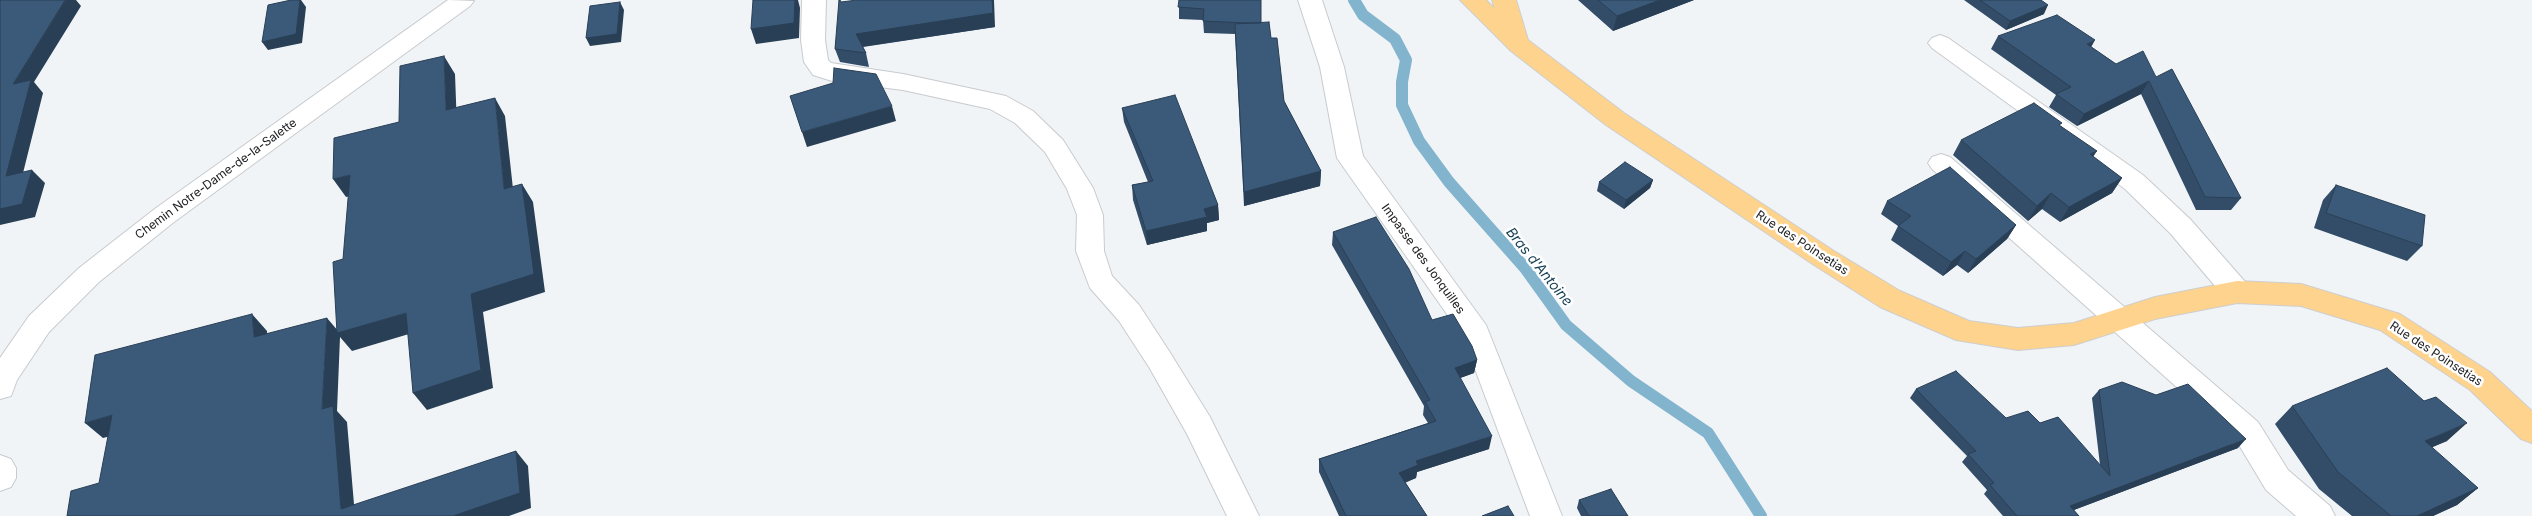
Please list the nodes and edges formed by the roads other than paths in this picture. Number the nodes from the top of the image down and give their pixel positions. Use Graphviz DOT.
graph roads {
  1 [pos="465,0"];
  2 [pos="814,0"];
  3 [pos="1310,0"];
  4 [pos="1472,0"];
  5 [pos="1504,0"];
  6 [pos="1940,43"];
  7 [pos="1519,45"];
  8 [pos="1941,163"];
  9 [pos="2238,292"];
  10 [pos="2121,318"];
  11 [pos="0,387"];
  12 [pos="2532,430"];
  13 [pos="0,468"];
  14 [pos="0,478"];
  15 [pos="1243,516"];
  16 [pos="1546,516"];
  17 [pos="2319,516"];
  1 -- 11 [label="street, Chemin Notre-Dame-de-la-Salette"];
  2 -- 15 [label="street"];
  3 -- 16 [label="street, Impasse des Jonquilles"];
  4 -- 7 [label="main road, Rue des Poinsetias"];
  5 -- 7 [label="main road"];
  6 -- 9 [label="street"];
  7 -- 10 [label="main road, Rue des Poinsetias"];
  8 -- 10 [label="street"];
  9 -- 10 [label="main road, Rue des Poinsetias"];
  9 -- 12 [label="main road, Rue des Poinsetias"];
  10 -- 17 [label="street"];
  13 -- 14 [label="street"];
}
